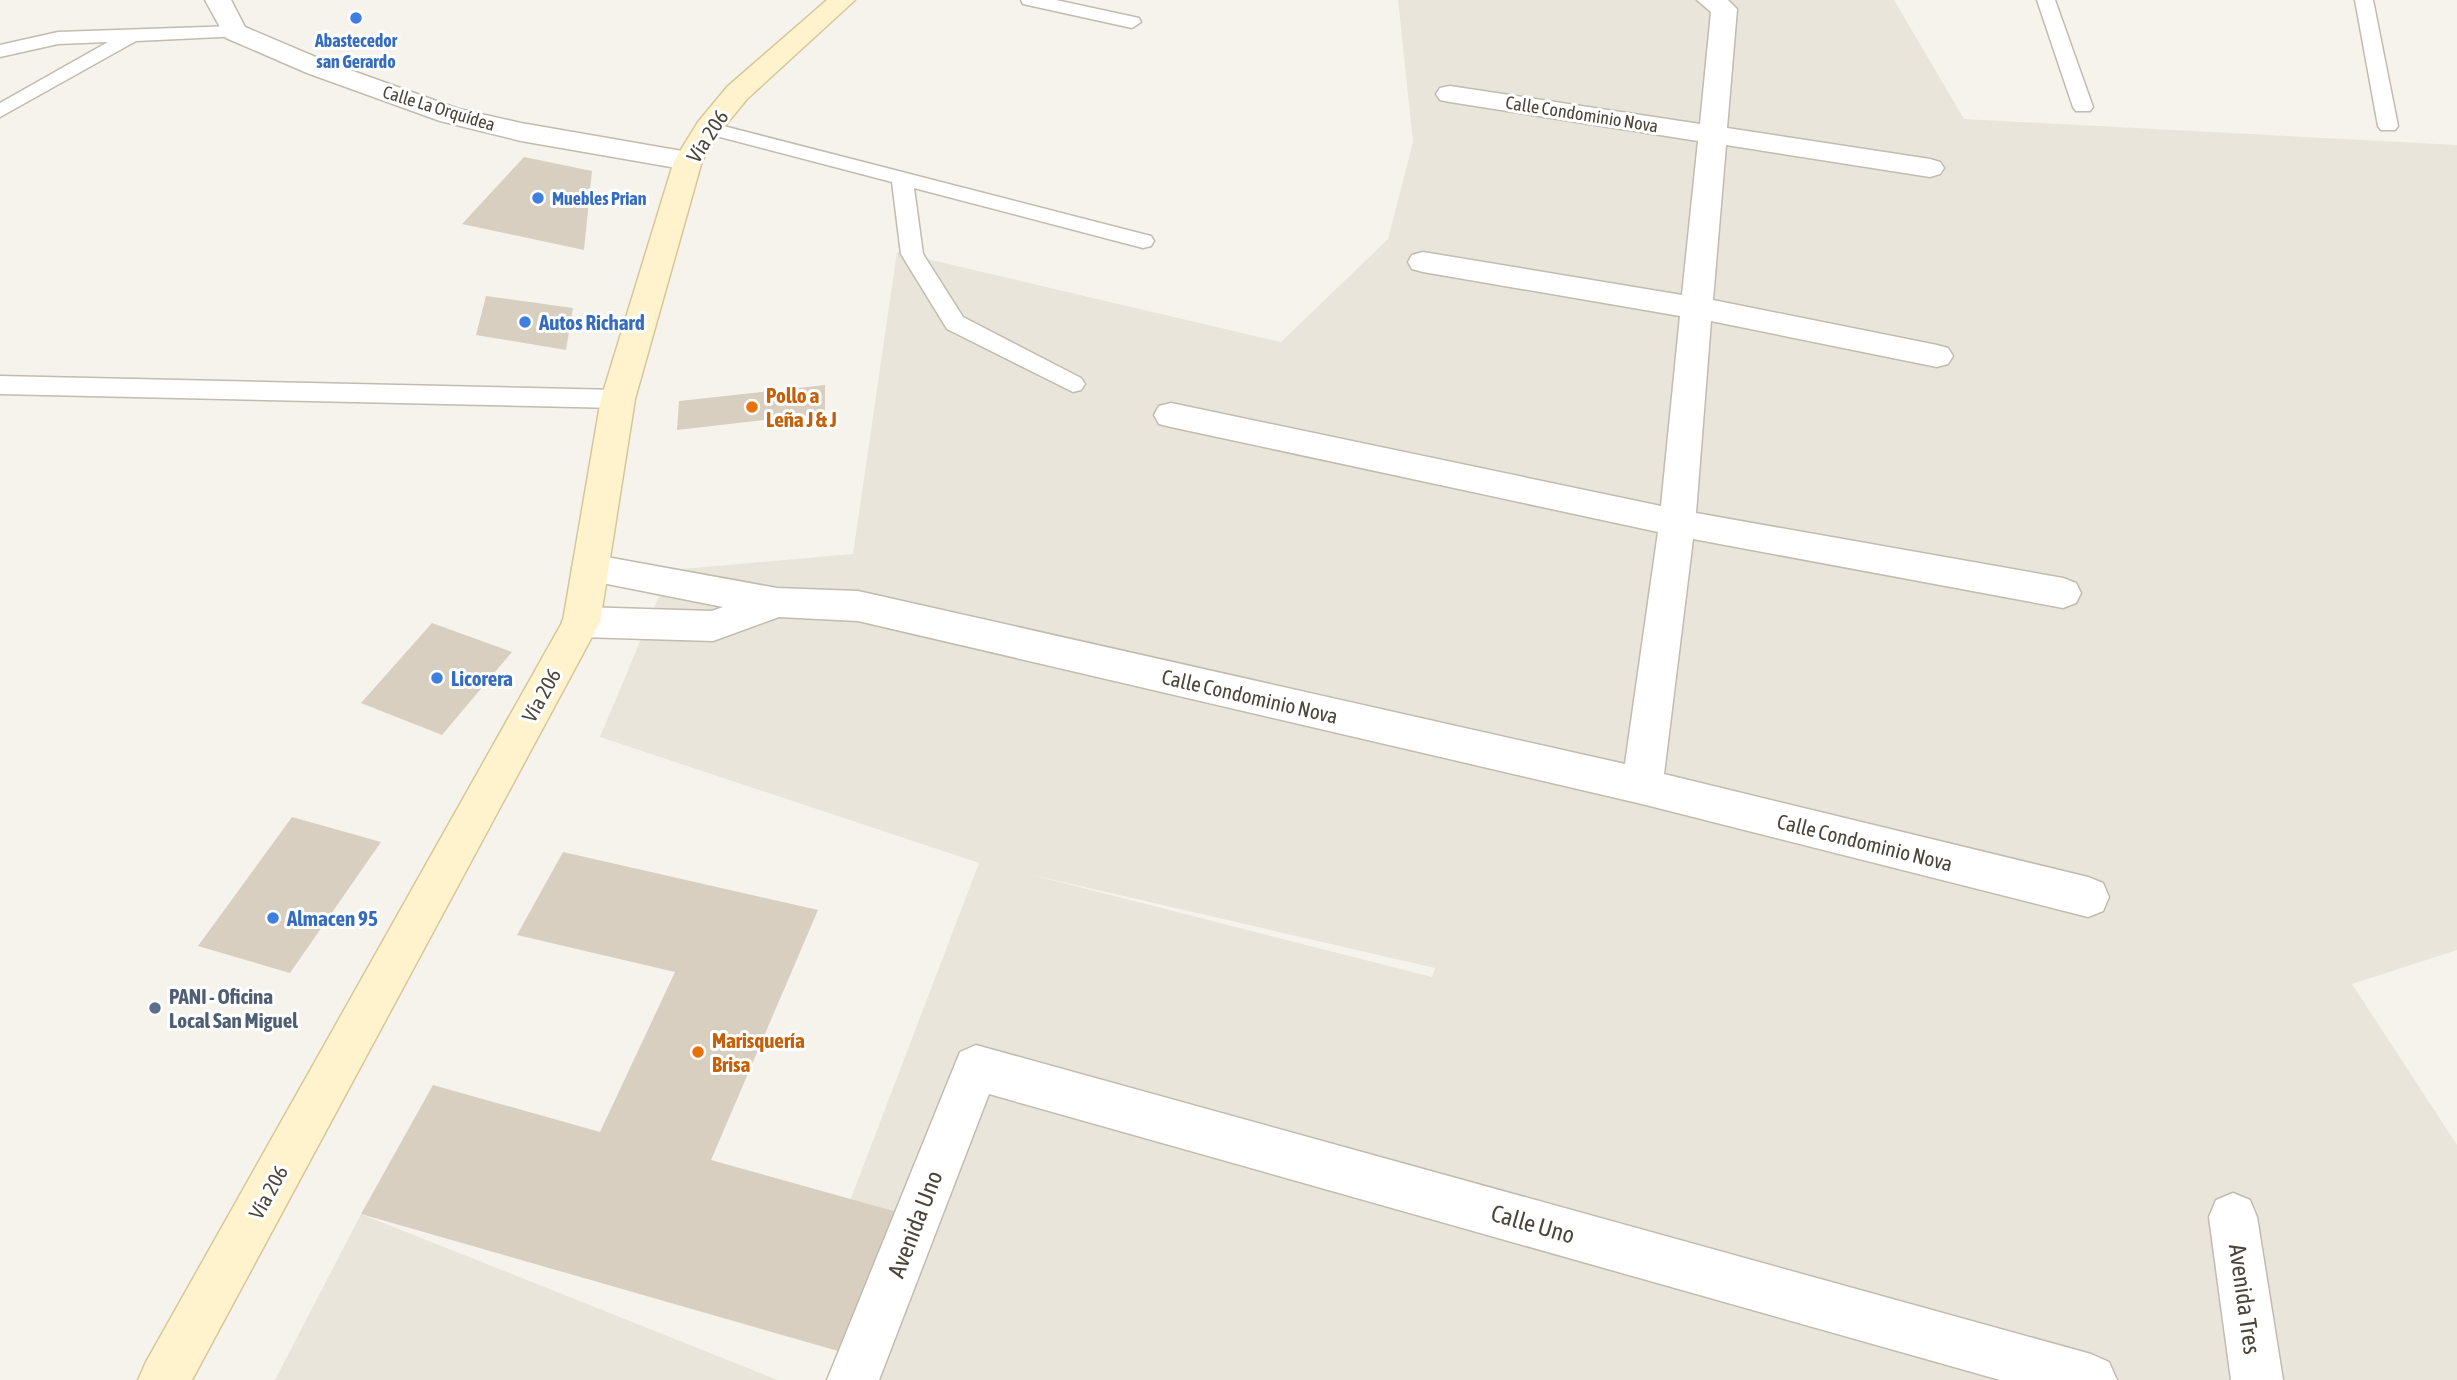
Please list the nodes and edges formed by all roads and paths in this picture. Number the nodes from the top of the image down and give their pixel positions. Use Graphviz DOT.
graph roads {
  1 [pos="218,0"];
  2 [pos="842,0"];
  3 [pos="1030,0"];
  4 [pos="1710,0"];
  5 [pos="2046,0"];
  6 [pos="2364,0"];
  7 [pos="1132,22"];
  8 [pos="235,32"];
  9 [pos="134,35"];
  10 [pos="0,51"];
  11 [pos="1450,94"];
  12 [pos="2083,107"];
  13 [pos="0,111"];
  14 [pos="2388,126"];
  15 [pos="708,128"];
  16 [pos="1713,134"];
  17 [pos="688,161"];
  18 [pos="1930,168"];
  19 [pos="902,178"];
  20 [pos="1143,241"];
  21 [pos="1423,262"];
  22 [pos="1698,309"];
  23 [pos="1937,356"];
  24 [pos="1073,384"];
  25 [pos="0,385"];
  26 [pos="618,399"];
  27 [pos="1171,415"];
  28 [pos="1677,523"];
  29 [pos="590,568"];
  30 [pos="2063,593"];
  31 [pos="778,602"];
  32 [pos="581,622"];
  33 [pos="1642,786"];
  34 [pos="2088,897"];
  35 [pos="976,1068"];
  36 [pos="2233,1217"];
  37 [pos="164,1380"];
  38 [pos="853,1380"];
  39 [pos="2091,1380"];
  40 [pos="2257,1380"];
  1 -- 8 [label="street"];
  2 -- 15 [label="main road, Vía 206"];
  3 -- 7 [label="lane"];
  4 -- 16 [label="street"];
  5 -- 12 [label="lane"];
  6 -- 14 [label="lane"];
  8 -- 9 [label="lane"];
  8 -- 17 [label="street, Calle La Orquídea"];
  9 -- 10 [label="lane"];
  9 -- 13 [label="lane"];
  11 -- 16 [label="street, Calle Condominio Nova"];
  15 -- 17 [label="main road, Vía 206"];
  15 -- 19 [label="lane"];
  16 -- 18 [label="street, Calle Condominio Nova"];
  16 -- 22 [label="street"];
  17 -- 26 [label="main road, Vía 206"];
  19 -- 20 [label="lane"];
  19 -- 24 [label="lane"];
  21 -- 22 [label="street"];
  22 -- 23 [label="street"];
  22 -- 28 [label="street"];
  25 -- 26 [label="lane"];
  26 -- 29 [label="main road, Vía 206"];
  27 -- 28 [label="street"];
  28 -- 30 [label="street"];
  28 -- 33 [label="street"];
  29 -- 31 [label="street"];
  29 -- 32 [label="main road, Vía 206"];
  31 -- 32 [label="street"];
  31 -- 33 [label="street, Calle Condominio Nova"];
  32 -- 37 [label="main road, Vía 206"];
  33 -- 34 [label="street, Calle Condominio Nova"];
  35 -- 38 [label="street, Avenida Uno"];
  35 -- 39 [label="street, Calle Uno"];
  36 -- 40 [label="street, Avenida Tres"];
}
